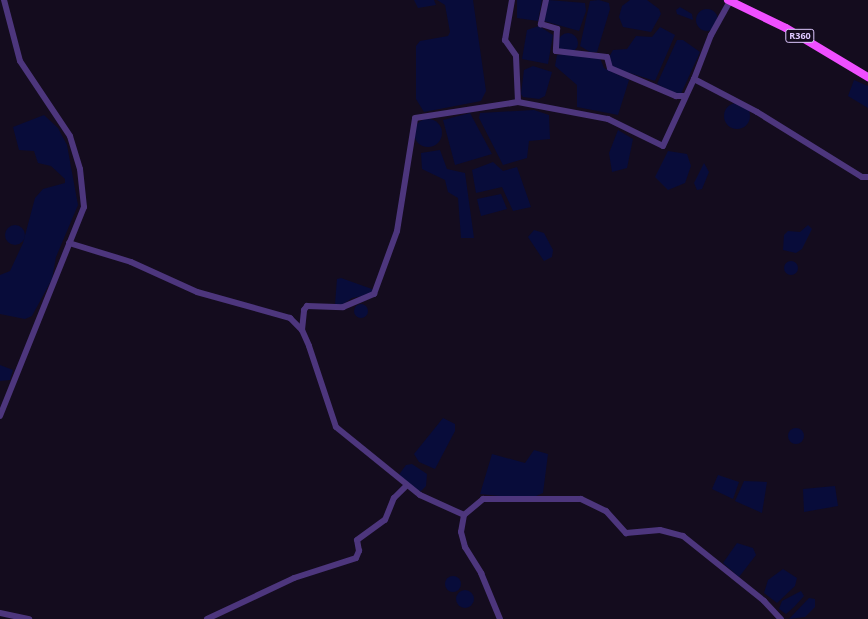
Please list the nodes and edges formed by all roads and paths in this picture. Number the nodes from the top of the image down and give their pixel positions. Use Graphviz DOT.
graph roads {
  1 [pos="4,0"];
  2 [pos="512,0"];
  3 [pos="546,0"];
  4 [pos="729,0"];
  5 [pos="868,77"];
  6 [pos="694,79"];
  7 [pos="685,96"];
  8 [pos="518,102"];
  9 [pos="868,177"];
  10 [pos="70,243"];
  11 [pos="302,330"];
  12 [pos="0,416"];
  13 [pos="407,485"];
  14 [pos="464,515"];
  15 [pos="0,613"];
  16 [pos="29,619"];
  17 [pos="207,619"];
  18 [pos="500,619"];
  19 [pos="781,619"];
  1 -- 10 [label="street"];
  2 -- 8 [label="street"];
  3 -- 7 [label="street"];
  4 -- 5 [label="main road, R360"];
  4 -- 6 [label="street"];
  6 -- 7 [label="street"];
  6 -- 9 [label="street"];
  7 -- 8 [label="street"];
  8 -- 11 [label="street"];
  10 -- 11 [label="street"];
  10 -- 12 [label="street"];
  11 -- 13 [label="street"];
  13 -- 14 [label="street"];
  13 -- 17 [label="street"];
  14 -- 18 [label="street"];
  14 -- 19 [label="street"];
  15 -- 16 [label="street"];
}
